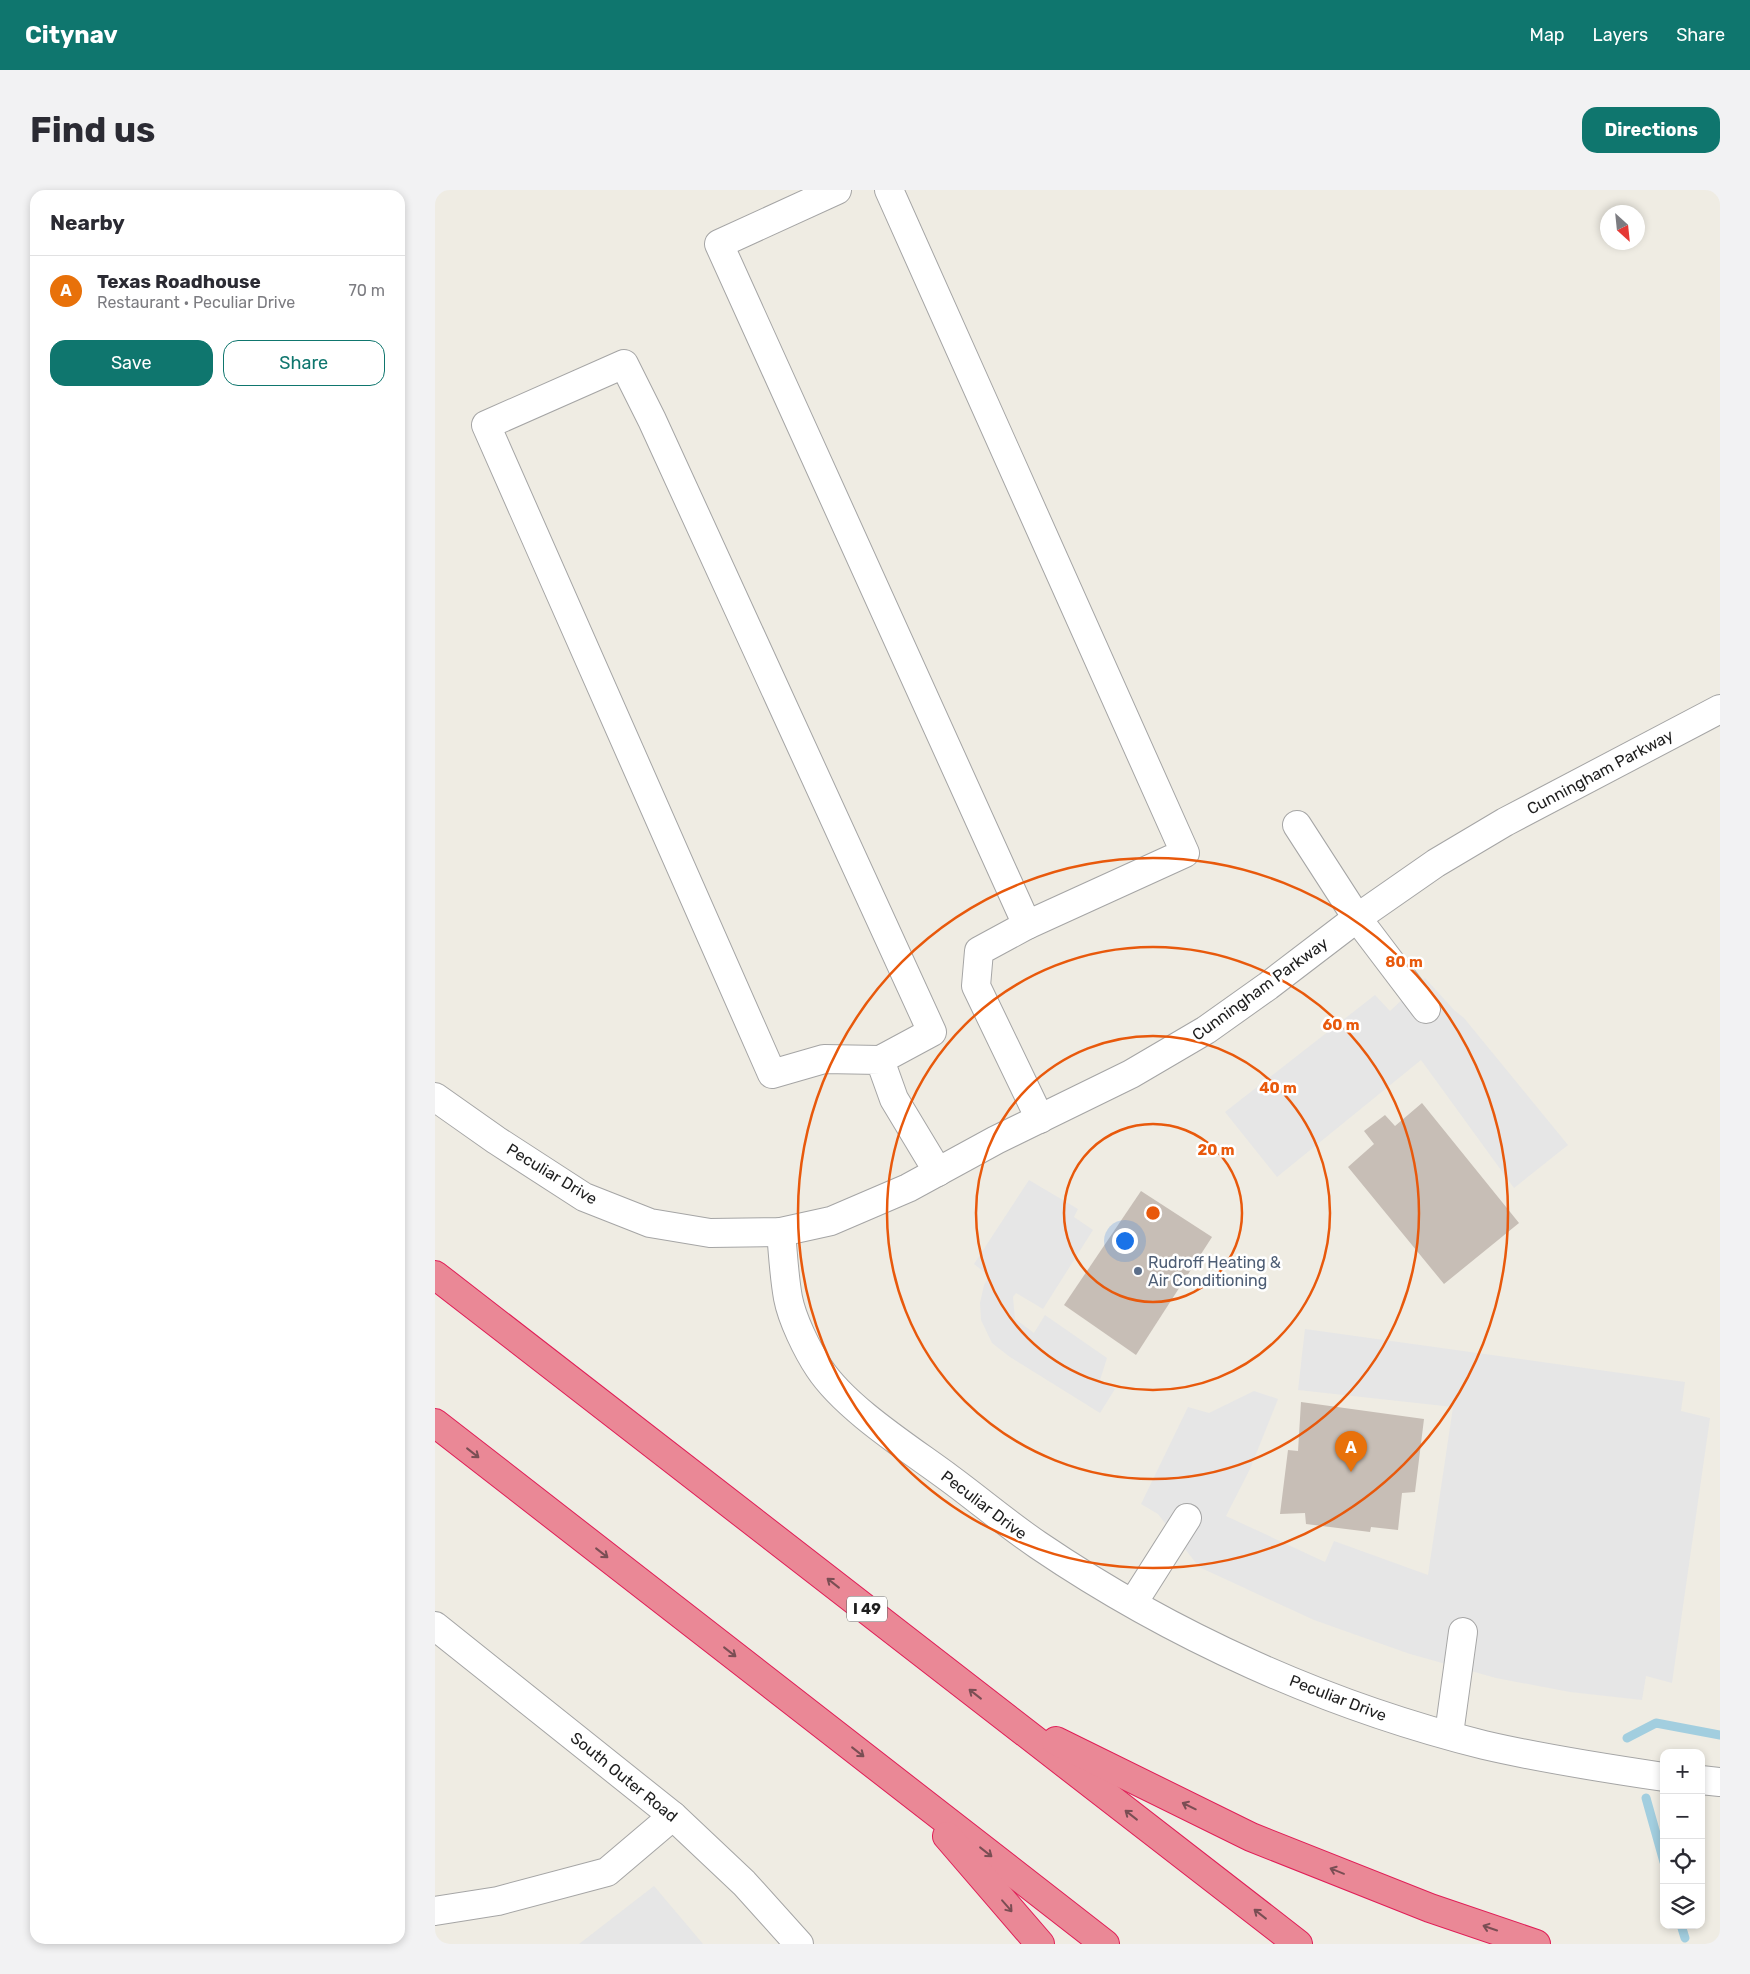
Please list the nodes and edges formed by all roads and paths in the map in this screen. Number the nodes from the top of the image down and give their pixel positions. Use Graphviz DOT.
graph roads {
  1 [pos="837,190"];
  2 [pos="889,190"];
  3 [pos="1720,709"];
  4 [pos="1297,824"];
  5 [pos="1357,918"];
  6 [pos="1027,925"];
  7 [pos="1426,1009"];
  8 [pos="880,1060"];
  9 [pos="435,1097"];
  10 [pos="1040,1119"];
  11 [pos="937,1172"];
  12 [pos="781,1232"];
  13 [pos="435,1275"];
  14 [pos="435,1423"];
  15 [pos="1187,1518"];
  16 [pos="1133,1603"];
  17 [pos="435,1626"];
  18 [pos="1463,1632"];
  19 [pos="1003,1715"];
  20 [pos="1449,1734"];
  21 [pos="1660,1776"];
  22 [pos="1705,1780"];
  23 [pos="1720,1782"];
  24 [pos="907,1790"];
  25 [pos="673,1816"];
  26 [pos="435,1911"];
  27 [pos="799,1944"];
  28 [pos="1040,1944"];
  29 [pos="1105,1944"];
  30 [pos="1299,1944"];
  31 [pos="1536,1944"];
  1 -- 6 [label="street"];
  2 -- 6 [label="street"];
  3 -- 5 [label="street, Cunningham Parkway"];
  4 -- 5 [label="street"];
  5 -- 7 [label="street"];
  5 -- 10 [label="street, Cunningham Parkway"];
  6 -- 10 [label="street"];
  8 -- 8 [label="street"];
  8 -- 11 [label="street"];
  9 -- 12 [label="street, Peculiar Drive"];
  10 -- 11 [label="street, Cunningham Parkway"];
  11 -- 12 [label="street, Cunningham Parkway"];
  12 -- 16 [label="street, Peculiar Drive"];
  19 -- 13 [label="highway, I 49, one-way"];
  14 -- 24 [label="highway, one-way"];
  15 -- 16 [label="street"];
  16 -- 20 [label="street, Peculiar Drive"];
  17 -- 25 [label="street, South Outer Road"];
  18 -- 20 [label="street"];
  30 -- 19 [label="highway, I 49, one-way"];
  31 -- 19 [label="highway, one-way"];
  20 -- 21 [label="street, Peculiar Drive"];
  22 -- 23 [label="street"];
  24 -- 28 [label="highway, one-way"];
  24 -- 29 [label="highway, one-way"];
  25 -- 26 [label="street"];
  25 -- 27 [label="street, South Outer Road"];
}
